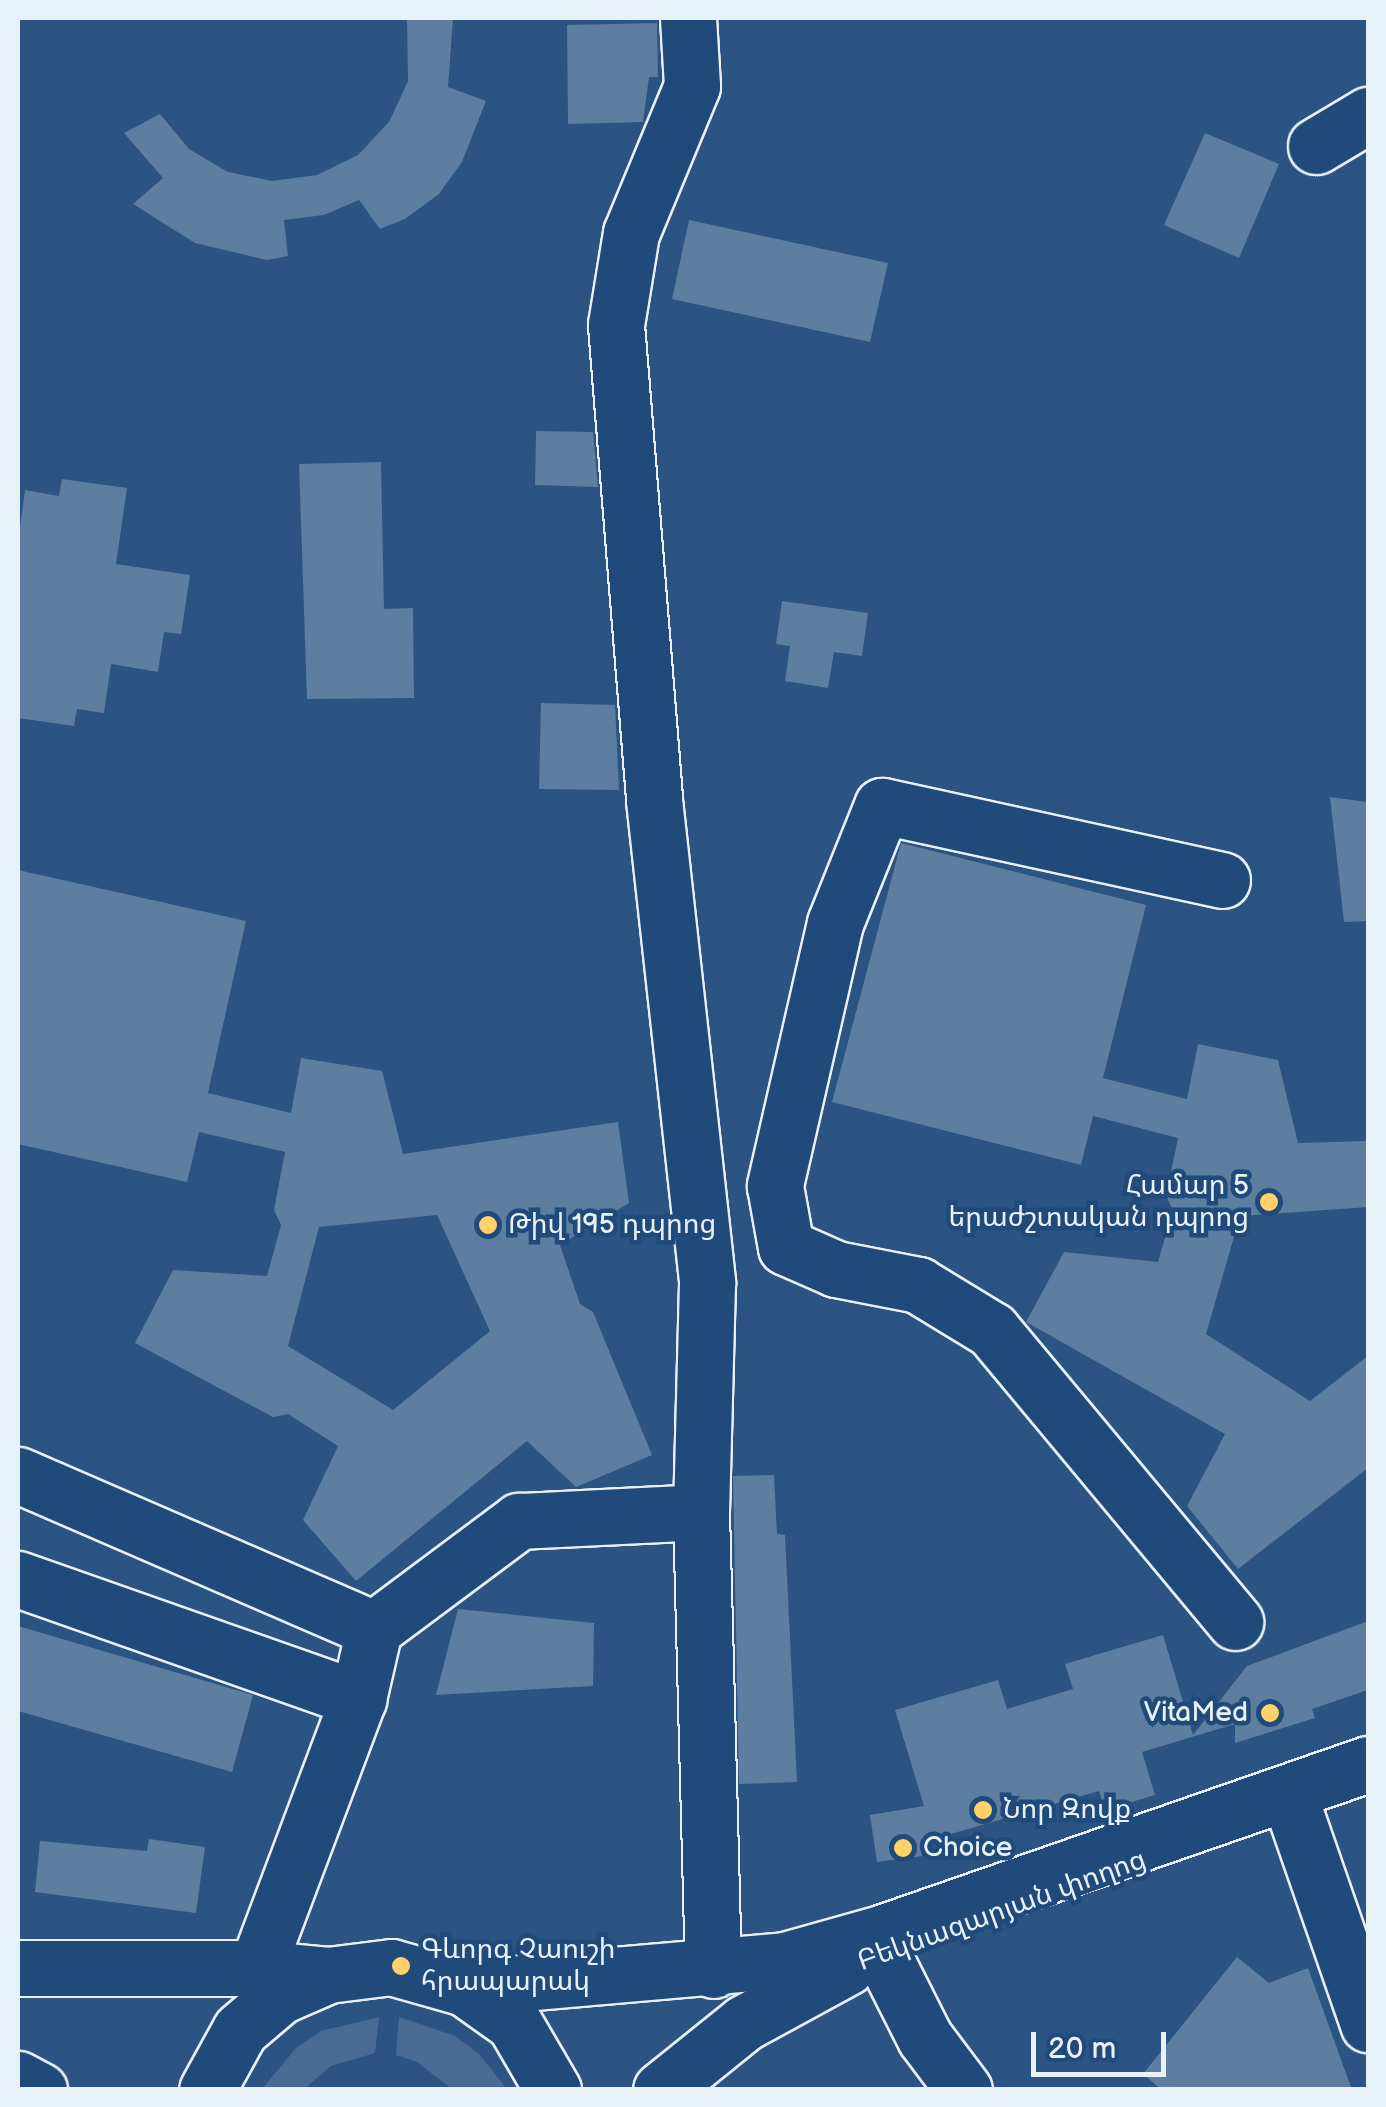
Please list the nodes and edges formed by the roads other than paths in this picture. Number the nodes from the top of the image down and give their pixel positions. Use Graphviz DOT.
graph roads {
  1 [pos="688,18"];
  2 [pos="1368,115"];
  3 [pos="1316,146"];
  4 [pos="1222,880"];
  5 [pos="18,1475"];
  6 [pos="702,1512"];
  7 [pos="18,1579"];
  8 [pos="1235,1622"];
  9 [pos="374,1629"];
  10 [pos="358,1699"];
  11 [pos="1368,1764"];
  12 [pos="1368,1782"];
  13 [pos="1293,1807"];
  14 [pos="882,1953"];
  15 [pos="18,1968"];
  16 [pos="257,1968"];
  17 [pos="713,1970"];
  18 [pos="328,1974"];
  19 [pos="465,1988"];
  20 [pos="1368,2024"];
  21 [pos="18,2079"];
  22 [pos="39,2090"];
  23 [pos="207,2090"];
  24 [pos="553,2090"];
  25 [pos="662,2090"];
  26 [pos="964,2090"];
  1 -- 6 [label="street"];
  2 -- 3 [label="street"];
  4 -- 8 [label="street"];
  5 -- 9 [label="street"];
  6 -- 9 [label="street"];
  6 -- 17 [label="street"];
  7 -- 10 [label="street"];
  9 -- 10 [label="street"];
  10 -- 16 [label="street"];
  11 -- 17 [label="street, Բեկնազարյան փողոց"];
  12 -- 13 [label="street, Բեկնազարյան փողոց"];
  13 -- 14 [label="street, Բեկնազարյան փողոց"];
  13 -- 20 [label="street"];
  14 -- 25 [label="street, Բեկնազարյան փողոց"];
  14 -- 26 [label="street"];
  15 -- 16 [label="street"];
  16 -- 18 [label="street"];
  17 -- 19 [label="street, Բեկնազարյան փողոց"];
  18 -- 19 [label="street"];
  18 -- 23 [label="street"];
  19 -- 24 [label="street"];
  21 -- 22 [label="street"];
}
